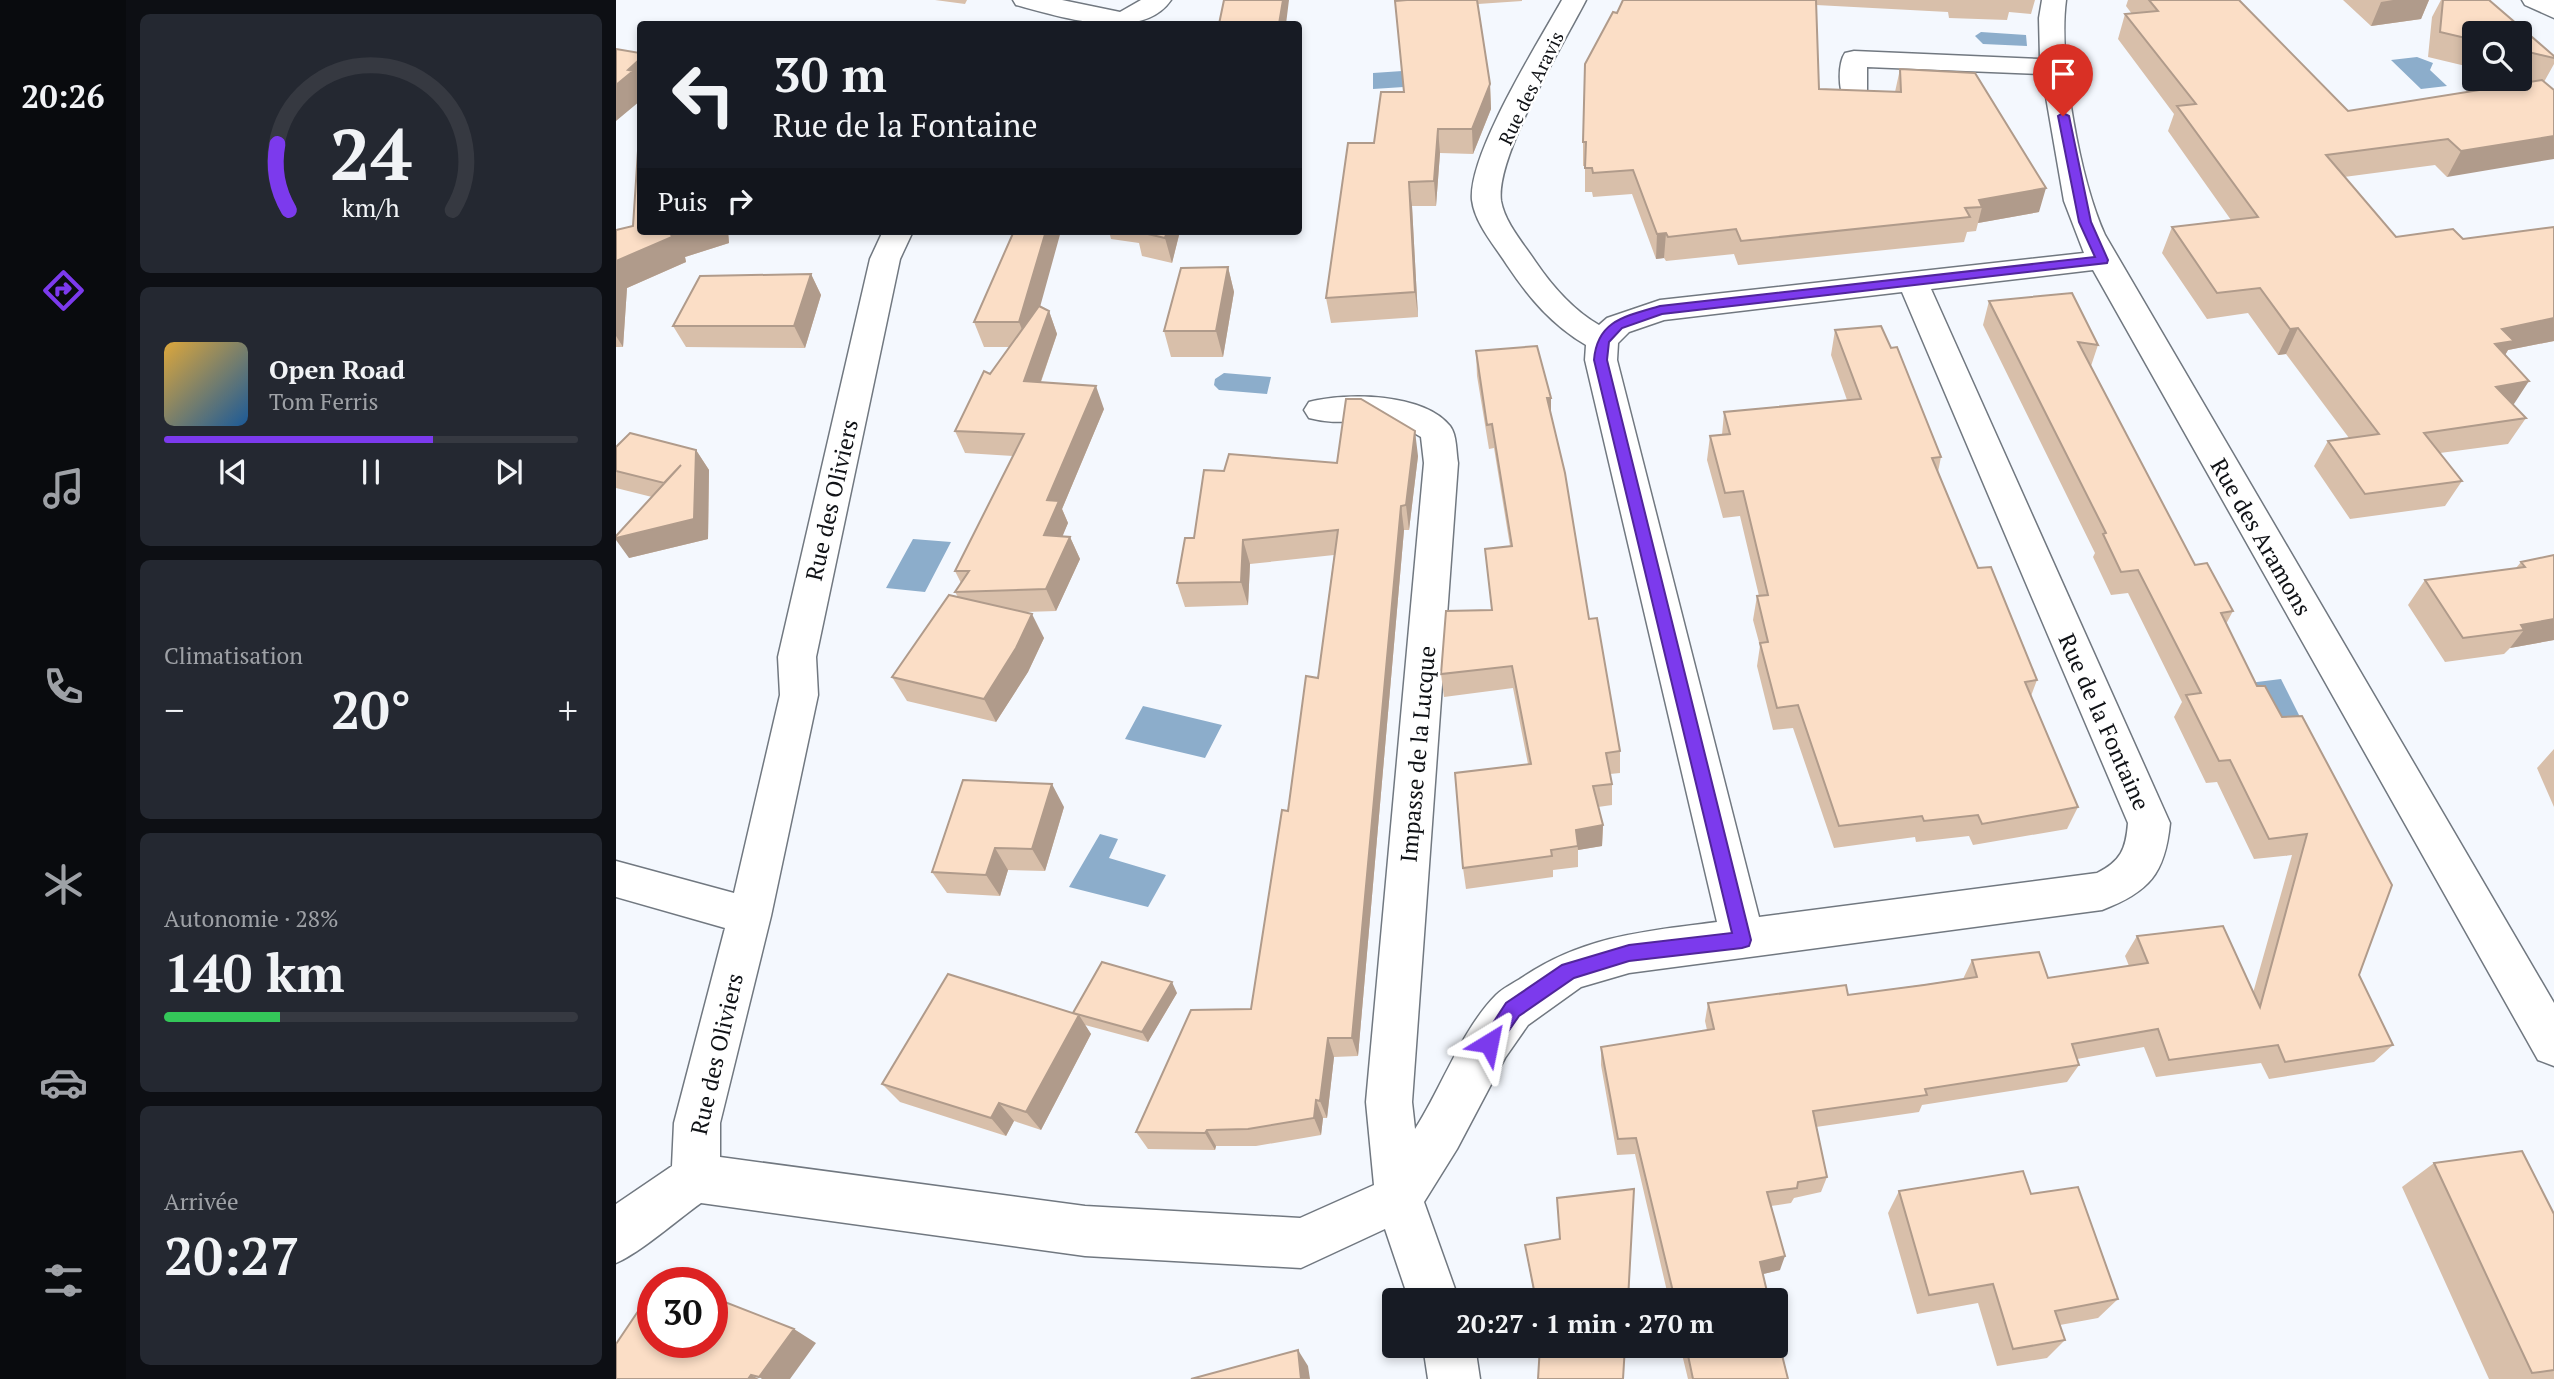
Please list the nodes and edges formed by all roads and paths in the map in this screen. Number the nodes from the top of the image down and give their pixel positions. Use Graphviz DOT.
graph roads {
  1 [pos="1022,0"];
  2 [pos="1159,0"];
  3 [pos="1574,0"];
  4 [pos="2054,0"];
  5 [pos="2534,0"];
  6 [pos="2554,10"];
  7 [pos="1011,21"];
  8 [pos="2055,67"];
  9 [pos="1854,94"];
  10 [pos="896,235"];
  11 [pos="2102,260"];
  12 [pos="1912,281"];
  13 [pos="1602,340"];
  14 [pos="1321,410"];
  15 [pos="616,879"];
  16 [pos="750,916"];
  17 [pos="1742,940"];
  18 [pos="2554,1045"];
  19 [pos="695,1178"];
  20 [pos="1399,1198"];
  21 [pos="616,1238"];
  22 [pos="1430,1288"];
  23 [pos="1450,1358"];
  24 [pos="1454,1379"];
  1 -- 2 [label="street"];
  1 -- 7 [label="street"];
  3 -- 13 [label="street, Rue des Aravis"];
  4 -- 8 [label="street, Rue des Aramons"];
  5 -- 6 [label="street"];
  8 -- 9 [label="street"];
  8 -- 11 [label="street, Rue des Aramons"];
  10 -- 16 [label="street, Rue des Oliviers"];
  11 -- 12 [label="street"];
  11 -- 18 [label="street, Rue des Aramons"];
  12 -- 13 [label="street"];
  12 -- 17 [label="street, Rue de la Fontaine"];
  13 -- 17 [label="street"];
  14 -- 20 [label="street, Impasse de la Lucque"];
  15 -- 16 [label="street"];
  16 -- 19 [label="street, Rue des Oliviers"];
  17 -- 20 [label="street, Rue de la Fontaine"];
  19 -- 20 [label="street"];
  19 -- 21 [label="street"];
  20 -- 22 [label="street, Impasse de la Lucque"];
  23 -- 24 [label="street"];
}
